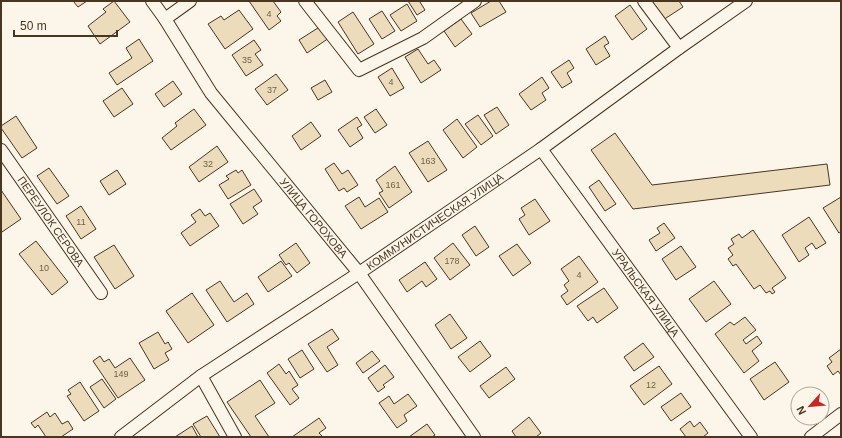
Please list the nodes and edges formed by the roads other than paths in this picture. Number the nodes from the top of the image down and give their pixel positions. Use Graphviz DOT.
graph roads {
  1 [pos="152,1"];
  2 [pos="190,1"];
  3 [pos="305,1"];
  4 [pos="475,1"];
  5 [pos="644,1"];
  6 [pos="746,1"];
  7 [pos="165,19"];
  8 [pos="679,48"];
  9 [pos="541,149"];
  10 [pos="1,150"];
  11 [pos="359,274"];
  12 [pos="101,293"];
  13 [pos="202,376"];
  14 [pos="841,414"];
  15 [pos="121,437"];
  16 [pos="235,437"];
  17 [pos="474,437"];
  18 [pos="751,437"];
  19 [pos="811,437"];
  1 -- 7 [label="street, УЛИЦА ГОРОХОВА"];
  2 -- 7 [label="street"];
  3 -- 4 [label="street"];
  5 -- 8 [label="street"];
  6 -- 8 [label="street, КОММУНИСТИЧЕСКАЯ УЛИЦА"];
  7 -- 11 [label="street, УЛИЦА ГОРОХОВА"];
  8 -- 9 [label="street, КОММУНИСТИЧЕСКАЯ УЛИЦА"];
  9 -- 11 [label="street, КОММУНИСТИЧЕСКАЯ УЛИЦА"];
  9 -- 18 [label="street, УРАЛЬСКАЯ УЛИЦА"];
  10 -- 12 [label="street, ПЕРЕУЛОК СЕРОВА"];
  11 -- 13 [label="street, КОММУНИСТИЧЕСКАЯ УЛИЦА"];
  11 -- 17 [label="street, УЛИЦА ГОРОХОВА"];
  13 -- 15 [label="street, КОММУНИСТИЧЕСКАЯ УЛИЦА"];
  13 -- 16 [label="street"];
  14 -- 19 [label="street"];
}
